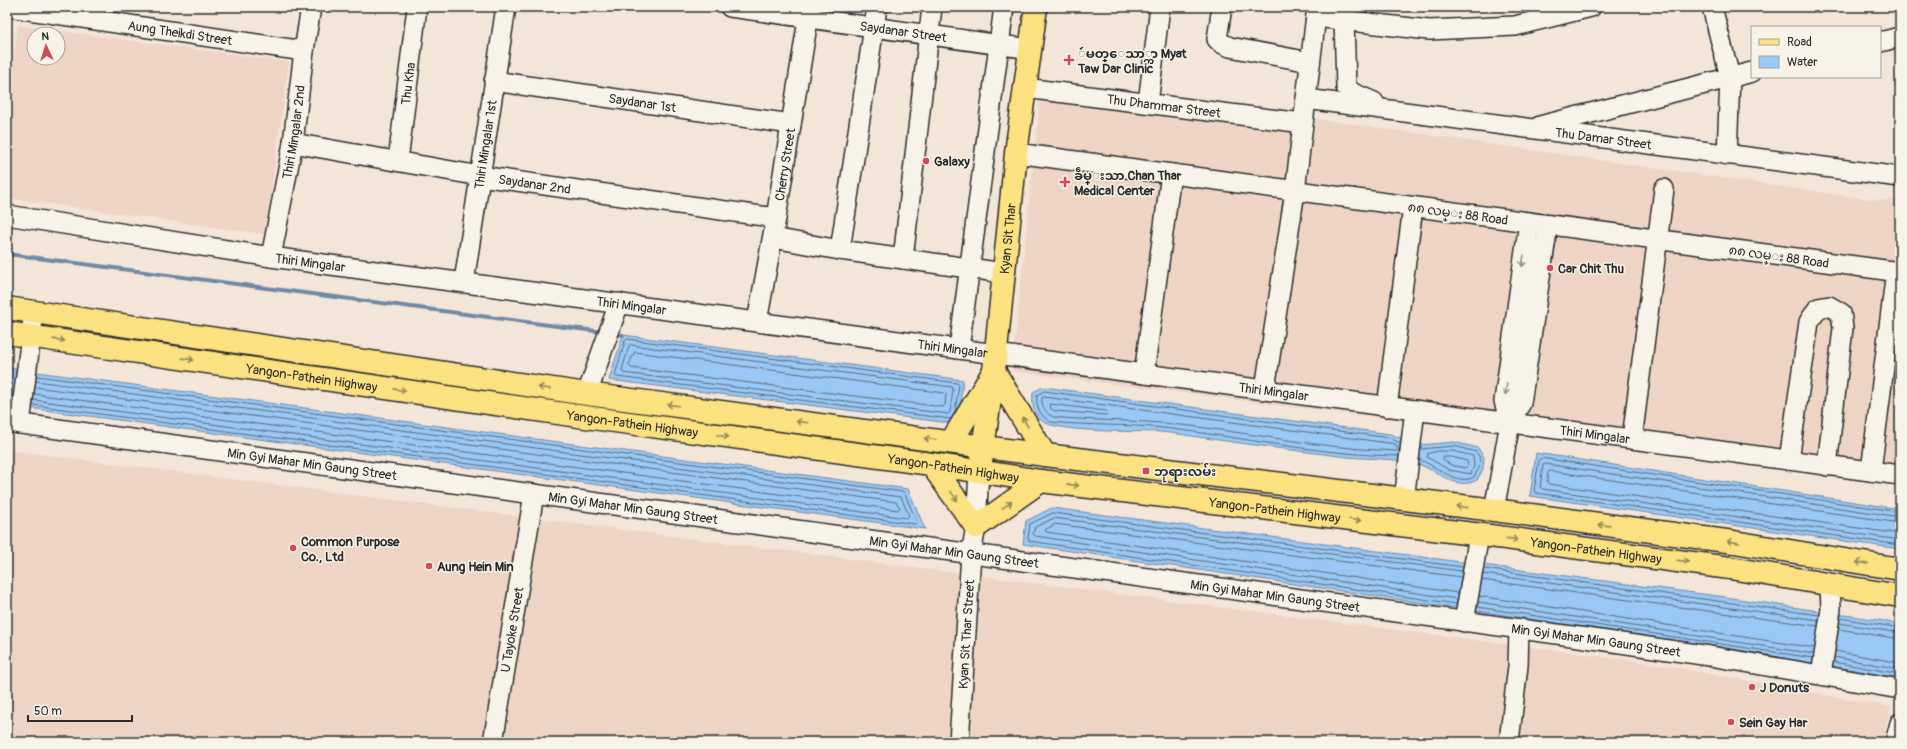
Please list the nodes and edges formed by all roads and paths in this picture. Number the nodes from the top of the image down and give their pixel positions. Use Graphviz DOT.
graph roads {
  1 [pos="9,7"];
  2 [pos="311,7"];
  3 [pos="417,7"];
  4 [pos="506,7"];
  5 [pos="730,7"];
  6 [pos="877,7"];
  7 [pos="932,7"];
  8 [pos="1004,7"];
  9 [pos="1036,7"];
  10 [pos="1160,7"];
  11 [pos="1222,7"];
  12 [pos="1591,7"];
  13 [pos="1712,7"];
  14 [pos="809,12"];
  15 [pos="1317,12"];
  16 [pos="1345,13"];
  17 [pos="109,14"];
  18 [pos="874,27"];
  19 [pos="929,35"];
  20 [pos="1900,37"];
  21 [pos="1881,42"];
  22 [pos="999,45"];
  23 [pos="1030,49"];
  24 [pos="304,51"];
  25 [pos="1310,62"];
  26 [pos="1751,72"];
  27 [pos="1730,77"];
  28 [pos="494,81"];
  29 [pos="1025,88"];
  30 [pos="1306,98"];
  31 [pos="1148,103"];
  32 [pos="1390,110"];
  33 [pos="1303,123"];
  34 [pos="792,124"];
  35 [pos="1531,128"];
  36 [pos="293,143"];
  37 [pos="1016,153"];
  38 [pos="1727,155"];
  39 [pos="398,161"];
  40 [pos="1171,174"];
  41 [pos="480,176"];
  42 [pos="1900,177"];
  43 [pos="1664,189"];
  44 [pos="1295,191"];
  45 [pos="1413,206"];
  46 [pos="7,215"];
  47 [pos="776,218"];
  48 [pos="1529,222"];
  49 [pos="1548,225"];
  50 [pos="773,238"];
  51 [pos="1657,239"];
  52 [pos="840,250"];
  53 [pos="271,256"];
  54 [pos="903,259"];
  55 [pos="970,268"];
  56 [pos="1898,272"];
  57 [pos="1004,273"];
  58 [pos="464,282"];
  59 [pos="619,303"];
  60 [pos="7,308"];
  61 [pos="34,312"];
  62 [pos="1515,317"];
  63 [pos="1534,318"];
  64 [pos="756,322"];
  65 [pos="7,332"];
  66 [pos="31,343"];
  67 [pos="959,349"];
  68 [pos="995,362"];
  69 [pos="1144,374"];
  70 [pos="1265,389"];
  71 [pos="587,394"];
  72 [pos="1387,406"];
  73 [pos="1416,410"];
  74 [pos="17,419"];
  75 [pos="1510,423"];
  76 [pos="1632,439"];
  77 [pos="951,442"];
  78 [pos="983,447"];
  79 [pos="1045,456"];
  80 [pos="1789,460"];
  81 [pos="932,464"];
  82 [pos="1827,466"];
  83 [pos="979,471"];
  84 [pos="1871,471"];
  85 [pos="1900,475"];
  86 [pos="1041,481"];
  87 [pos="534,494"];
  88 [pos="1404,500"];
  89 [pos="1494,510"];
  90 [pos="976,527"];
  91 [pos="1478,535"];
  92 [pos="971,554"];
  93 [pos="1900,569"];
  94 [pos="1830,584"];
  95 [pos="1900,596"];
  96 [pos="1465,617"];
  97 [pos="1518,629"];
  98 [pos="1821,671"];
  99 [pos="1900,689"];
  100 [pos="1900,723"];
  101 [pos="494,742"];
  102 [pos="960,742"];
  103 [pos="1509,742"];
  104 [pos="1895,742"];
  1 -- 17 [label="street, Aung Theikdi Street"];
  2 -- 24 [label="street, Thiri Mingalar 2nd"];
  3 -- 39 [label="street, Thu Kha"];
  4 -- 28 [label="street, Thiri Mingalar 1st"];
  5 -- 14 [label="street, Saydanar Street"];
  6 -- 18 [label="street"];
  7 -- 19 [label="street"];
  8 -- 22 [label="street"];
  9 -- 23 [label="main road, Kyan Sit Thar"];
  10 -- 31 [label="street"];
  11 -- 25 [label="street"];
  12 -- 16 [label="street"];
  13 -- 27 [label="street"];
  14 -- 18 [label="street, Saydanar Street"];
  14 -- 34 [label="street, Cherry Street"];
  15 -- 16 [label="street"];
  15 -- 25 [label="street"];
  16 -- 32 [label="street"];
  17 -- 24 [label="street, Aung Theikdi Street"];
  18 -- 19 [label="street, Saydanar Street"];
  18 -- 52 [label="street"];
  19 -- 22 [label="street, Saydanar Street"];
  19 -- 54 [label="street"];
  20 -- 21 [label="street"];
  22 -- 23 [label="street, Saydanar Street"];
  22 -- 55 [label="street"];
  23 -- 29 [label="main road, Kyan Sit Thar"];
  24 -- 36 [label="street, Thiri Mingalar 2nd"];
  25 -- 30 [label="street"];
  26 -- 27 [label="street"];
  27 -- 35 [label="street"];
  27 -- 38 [label="street"];
  28 -- 34 [label="street, Saydanar 1st"];
  28 -- 41 [label="street, Thiri Mingalar 1st"];
  29 -- 31 [label="street, Thu Dhammar Street"];
  29 -- 37 [label="main road, Kyan Sit Thar"];
  30 -- 32 [label="street, Thu Damar Street"];
  30 -- 33 [label="street"];
  31 -- 33 [label="street, Thu Dhammar Street"];
  32 -- 35 [label="street, Thu Damar Street"];
  33 -- 44 [label="street"];
  34 -- 47 [label="street, Cherry Street"];
  35 -- 38 [label="street, Thu Damar Street"];
  36 -- 39 [label="street, Saydanar 2nd"];
  36 -- 53 [label="street, Thiri Mingalar 2nd"];
  37 -- 40 [label="street, ၈၈ လမ္း 88 Road"];
  37 -- 57 [label="main road, Kyan Sit Thar"];
  38 -- 42 [label="street, Thu Damar Street"];
  39 -- 41 [label="street, Saydanar 2nd"];
  40 -- 44 [label="street, ၈၈ လမ္း 88 Road"];
  40 -- 69 [label="street"];
  41 -- 47 [label="street, Saydanar 2nd"];
  41 -- 58 [label="street, Thiri Mingalar 1st"];
  43 -- 51 [label="street"];
  44 -- 45 [label="street, ၈၈ လမ္း 88 Road"];
  44 -- 70 [label="street"];
  45 -- 48 [label="street, ၈၈ လမ္း 88 Road"];
  45 -- 72 [label="street"];
  46 -- 53 [label="street, Thiri Mingalar"];
  47 -- 50 [label="street, Cherry Street"];
  48 -- 49 [label="street, ၈၈ လမ္း 88 Road"];
  48 -- 62 [label="street, one-way"];
  49 -- 51 [label="street, ၈၈ လမ္း 88 Road"];
  49 -- 63 [label="street"];
  50 -- 52 [label="street"];
  50 -- 64 [label="street, Cherry Street"];
  51 -- 56 [label="street, ၈၈ လမ္း 88 Road"];
  51 -- 76 [label="street"];
  52 -- 54 [label="street"];
  53 -- 58 [label="street, Thiri Mingalar"];
  54 -- 55 [label="street"];
  55 -- 57 [label="street"];
  55 -- 67 [label="street"];
  56 -- 84 [label="street"];
  57 -- 68 [label="main road, Kyan Sit Thar"];
  58 -- 59 [label="street, Thiri Mingalar"];
  59 -- 64 [label="street, Thiri Mingalar"];
  59 -- 71 [label="street"];
  60 -- 61 [label="main road, Yangon-Pathein Highway"];
  61 -- 66 [label="street"];
  71 -- 61 [label="main road, Yangon-Pathein Highway, one-way"];
  62 -- 63 [label="street"];
  62 -- 75 [label="street, one-way"];
  63 -- 75 [label="street"];
  64 -- 67 [label="street, Thiri Mingalar"];
  65 -- 66 [label="main road, Yangon-Pathein Highway"];
  66 -- 74 [label="street"];
  66 -- 81 [label="main road, Yangon-Pathein Highway, one-way"];
  67 -- 68 [label="street, Thiri Mingalar"];
  68 -- 69 [label="street, Thiri Mingalar"];
  68 -- 77 [label="main road"];
  68 -- 78 [label="main road, Kyan Sit Thar"];
  79 -- 68 [label="main road, one-way"];
  69 -- 70 [label="street, Thiri Mingalar"];
  70 -- 72 [label="street, Thiri Mingalar"];
  77 -- 71 [label="main road, Yangon-Pathein Highway, one-way"];
  72 -- 73 [label="street, Thiri Mingalar"];
  73 -- 75 [label="street, Thiri Mingalar"];
  73 -- 88 [label="street"];
  74 -- 87 [label="street, Min Gyi Mahar Min Gaung Street"];
  75 -- 76 [label="street, Thiri Mingalar"];
  75 -- 89 [label="street"];
  76 -- 80 [label="street, Thiri Mingalar"];
  77 -- 78 [label="main road, Yangon-Pathein Highway"];
  78 -- 79 [label="main road, Yangon-Pathein Highway"];
  78 -- 83 [label="main road, Kyan Sit Thar"];
  79 -- 88 [label="main road, Yangon-Pathein Highway"];
  80 -- 82 [label="street, Thiri Mingalar"];
  80 -- 82 [label="street"];
  81 -- 83 [label="main road, Yangon-Pathein Highway"];
  81 -- 90 [label="main road, one-way"];
  82 -- 84 [label="street, Thiri Mingalar"];
  83 -- 86 [label="main road, Yangon-Pathein Highway"];
  83 -- 90 [label="street, Kyan Sit Thar Street"];
  84 -- 85 [label="street, Thiri Mingalar"];
  90 -- 86 [label="main road, one-way"];
  86 -- 91 [label="main road, Yangon-Pathein Highway, one-way"];
  87 -- 92 [label="street, Min Gyi Mahar Min Gaung Street"];
  87 -- 101 [label="street, U Tayoke Street"];
  89 -- 88 [label="main road, Yangon-Pathein Highway, one-way"];
  93 -- 89 [label="main road, Yangon-Pathein Highway, one-way"];
  90 -- 92 [label="street, Kyan Sit Thar Street"];
  91 -- 94 [label="main road, Yangon-Pathein Highway, one-way"];
  91 -- 96 [label="street"];
  92 -- 96 [label="street, Min Gyi Mahar Min Gaung Street"];
  92 -- 102 [label="street, Kyan Sit Thar Street"];
  94 -- 95 [label="main road, Yangon-Pathein Highway"];
  94 -- 98 [label="street"];
  96 -- 97 [label="street, Min Gyi Mahar Min Gaung Street"];
  97 -- 98 [label="street, Min Gyi Mahar Min Gaung Street"];
  97 -- 103 [label="street"];
  98 -- 99 [label="street, Min Gyi Mahar Min Gaung Street"];
  100 -- 104 [label="street"];
}
